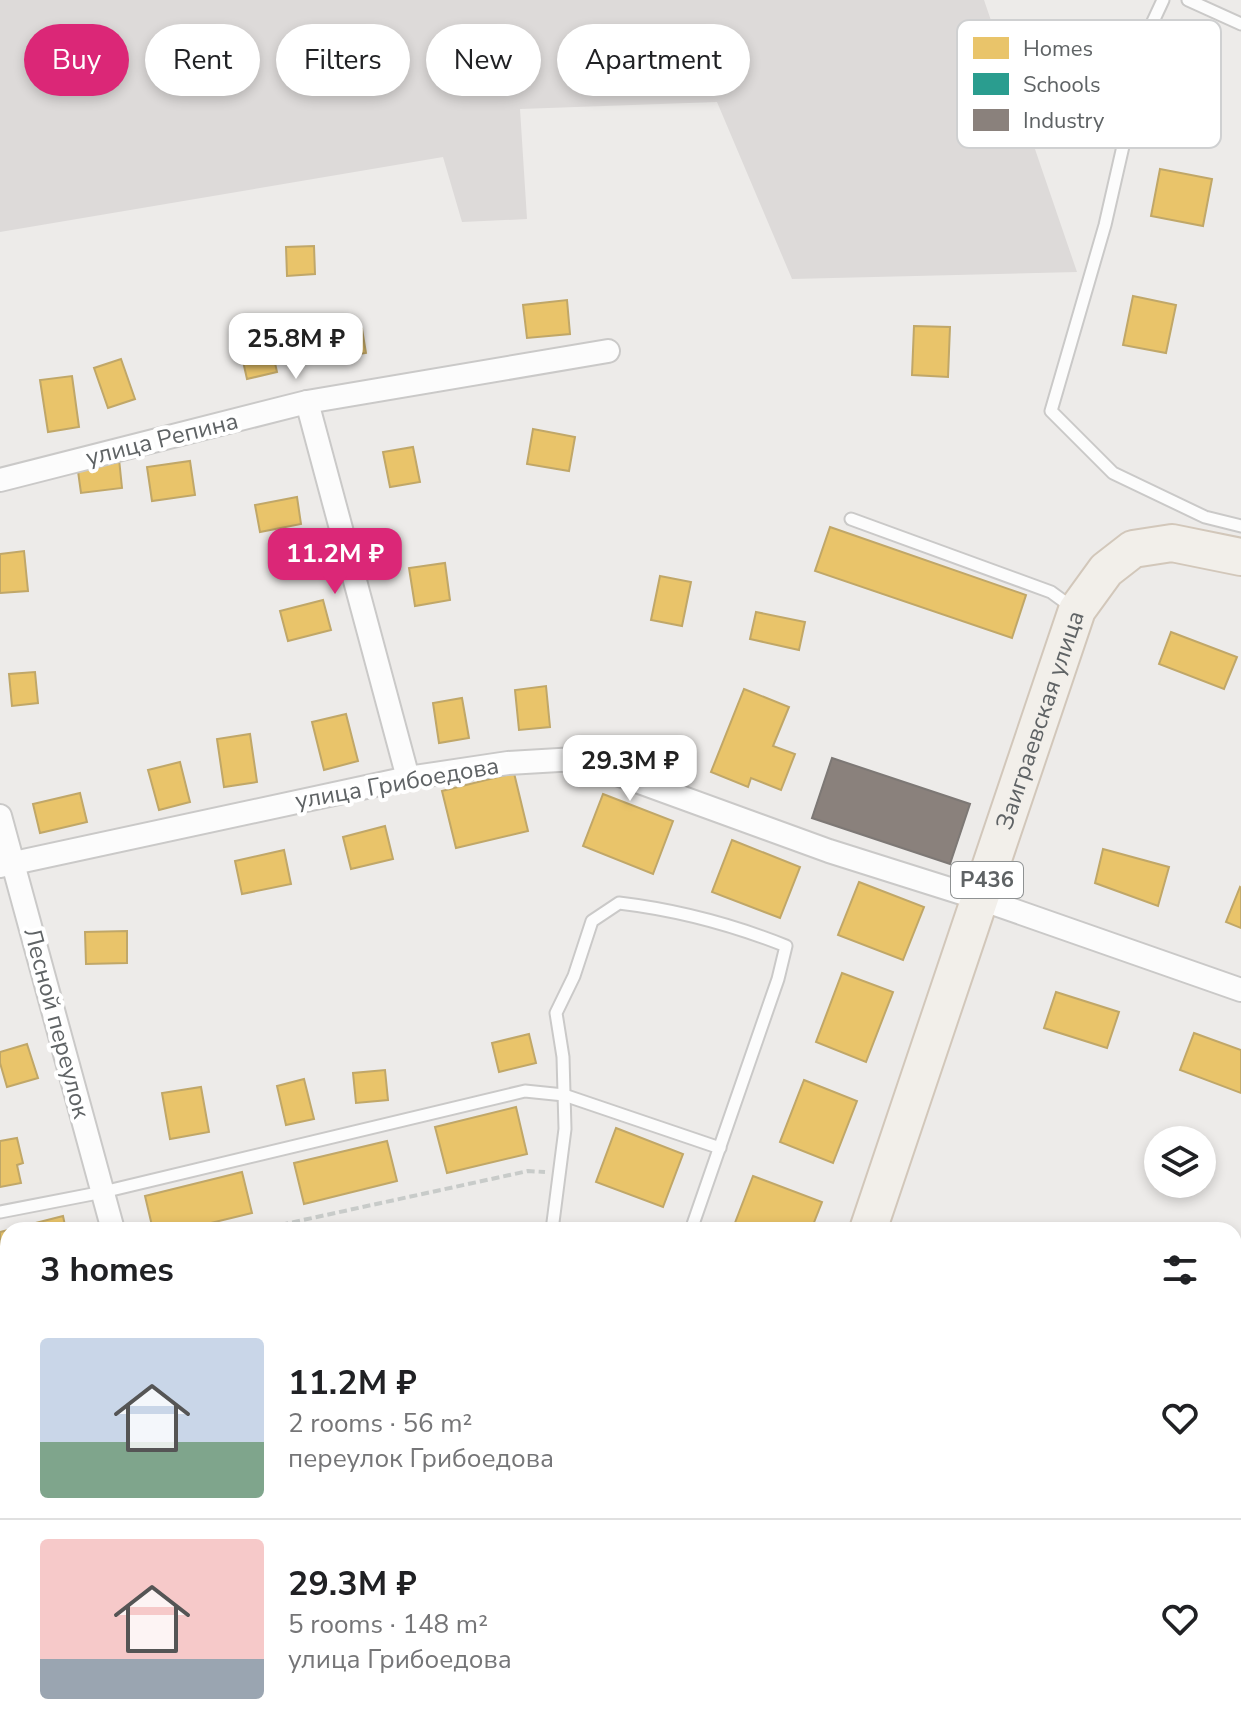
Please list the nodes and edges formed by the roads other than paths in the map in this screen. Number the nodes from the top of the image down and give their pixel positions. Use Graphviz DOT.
graph roads {
  1 [pos="1163,0"];
  2 [pos="1188,0"];
  3 [pos="1154,20"];
  4 [pos="1241,24"];
  5 [pos="1123,148"];
  6 [pos="608,351"];
  7 [pos="307,402"];
  8 [pos="0,480"];
  9 [pos="851,519"];
  10 [pos="1241,526"];
  11 [pos="1241,557"];
  12 [pos="1077,610"];
  13 [pos="408,778"];
  14 [pos="0,816"];
  15 [pos="6,864"];
  16 [pos="981,899"];
  17 [pos="1241,990"];
  18 [pos="564,1095"];
  19 [pos="720,1148"];
  20 [pos="103,1192"];
  21 [pos="0,1212"];
  22 [pos="111,1222"];
  23 [pos="553,1222"];
  24 [pos="694,1222"];
  25 [pos="871,1222"];
  1 -- 3 [label="lane"];
  2 -- 4 [label="lane"];
  5 -- 10 [label="lane"];
  6 -- 7 [label="street, улица Репина"];
  7 -- 8 [label="street, улица Репина"];
  7 -- 13 [label="street"];
  9 -- 12 [label="lane"];
  11 -- 12 [label="main road, Заиграевская улица / P436"];
  12 -- 16 [label="main road, Заиграевская улица / P436"];
  13 -- 15 [label="street, улица Грибоедова"];
  13 -- 16 [label="street, улица Грибоедова"];
  14 -- 15 [label="street, Лесной переулок"];
  15 -- 20 [label="street, Лесной переулок"];
  16 -- 17 [label="street, улица Грибоедова"];
  16 -- 25 [label="main road, Заиграевская улица / P436"];
  18 -- 19 [label="lane"];
  18 -- 19 [label="lane"];
  18 -- 20 [label="lane"];
  18 -- 23 [label="lane"];
  19 -- 24 [label="lane"];
  20 -- 21 [label="lane"];
  20 -- 22 [label="street, Лесной переулок"];
}
